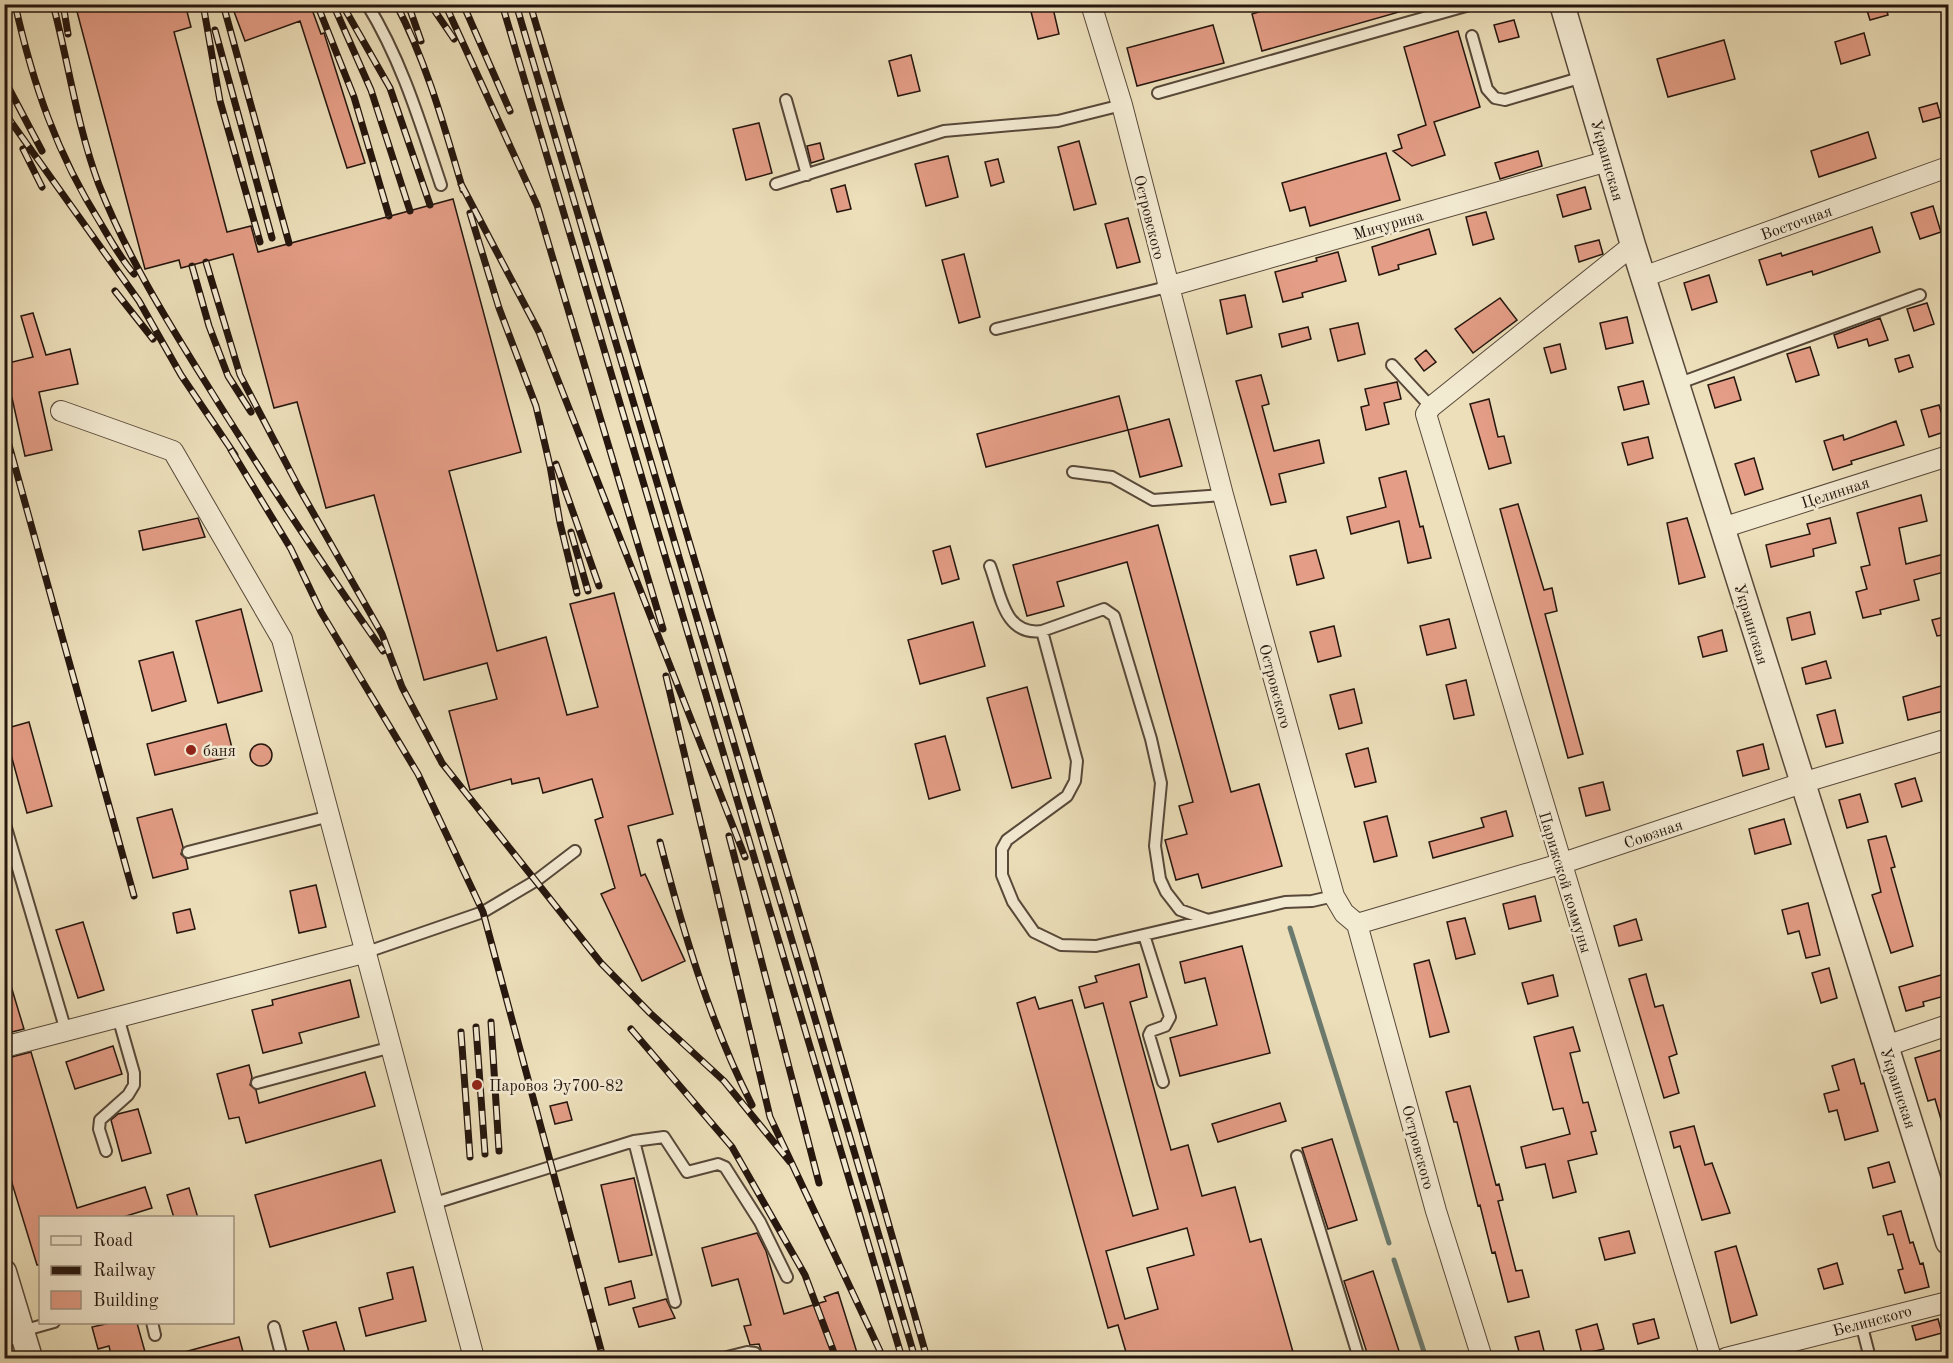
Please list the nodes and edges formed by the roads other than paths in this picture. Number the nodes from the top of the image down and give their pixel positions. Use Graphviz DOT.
graph roads {
  1 [pos="367,4"];
  2 [pos="1091,4"];
  3 [pos="1473,4"];
  4 [pos="1566,5"];
  5 [pos="1472,36"];
  6 [pos="1583,77"];
  7 [pos="1158,93"];
  8 [pos="786,100"];
  9 [pos="1122,105"];
  10 [pos="1608,161"];
  11 [pos="1948,167"];
  12 [pos="807,174"];
  13 [pos="776,184"];
  14 [pos="441,185"];
  15 [pos="1633,245"];
  16 [pos="1643,277"];
  17 [pos="1167,287"];
  18 [pos="1920,295"];
  19 [pos="996,329"];
  20 [pos="1392,365"];
  21 [pos="1677,384"];
  22 [pos="1431,407"];
  23 [pos="61,411"];
  24 [pos="1948,456"];
  25 [pos="1073,472"];
  26 [pos="1223,495"];
  27 [pos="1722,528"];
  28 [pos="990,566"];
  29 [pos="1042,631"];
  30 [pos="1948,739"];
  31 [pos="1802,783"];
  32 [pos="330,816"];
  33 [pos="4,821"];
  34 [pos="576,851"];
  35 [pos="188,852"];
  36 [pos="1560,864"];
  37 [pos="1334,896"];
  38 [pos="1208,920"];
  39 [pos="1358,924"];
  40 [pos="1144,935"];
  41 [pos="366,952"];
  42 [pos="118,1017"];
  43 [pos="1948,1025"];
  44 [pos="66,1031"];
  45 [pos="1886,1046"];
  46 [pos="4,1047"];
  47 [pos="392,1047"];
  48 [pos="1163,1082"];
  49 [pos="257,1083"];
  50 [pos="634,1141"];
  51 [pos="106,1151"];
  52 [pos="1297,1156"];
  53 [pos="435,1203"];
  54 [pos="1948,1242"];
  55 [pos="4,1272"];
  56 [pos="787,1277"];
  57 [pos="675,1302"];
  58 [pos="1948,1302"];
  59 [pos="1861,1323"];
  60 [pos="50,1324"];
  61 [pos="152,1324"];
  62 [pos="274,1327"];
  63 [pos="13,1334"];
  64 [pos="155,1335"];
  65 [pos="30,1359"];
  66 [pos="282,1359"];
  67 [pos="474,1359"];
  68 [pos="723,1359"];
  69 [pos="757,1359"];
  70 [pos="1359,1359"];
  71 [pos="1482,1359"];
  72 [pos="1711,1359"];
  73 [pos="1726,1359"];
  74 [pos="1870,1359"];
  1 -- 14 [label="lane"];
  2 -- 9 [label="street, Островского"];
  3 -- 7 [label="lane"];
  4 -- 6 [label="street, Украинская"];
  5 -- 6 [label="lane"];
  6 -- 10 [label="street, Украинская"];
  8 -- 12 [label="lane"];
  9 -- 12 [label="lane"];
  9 -- 17 [label="street, Островского"];
  10 -- 15 [label="street, Украинская"];
  10 -- 17 [label="street, Мичурина"];
  11 -- 16 [label="street, Восточная"];
  12 -- 13 [label="lane"];
  15 -- 16 [label="street, Украинская"];
  15 -- 22 [label="street"];
  16 -- 21 [label="street, Украинская"];
  17 -- 19 [label="lane"];
  17 -- 26 [label="street, Островского"];
  18 -- 21 [label="lane"];
  20 -- 22 [label="lane"];
  21 -- 27 [label="street, Украинская"];
  22 -- 36 [label="street, Парижской коммуны"];
  23 -- 32 [label="street"];
  24 -- 27 [label="street, Целинная"];
  25 -- 26 [label="lane"];
  26 -- 37 [label="street, Островского"];
  27 -- 31 [label="street, Украинская"];
  28 -- 29 [label="lane"];
  29 -- 38 [label="lane"];
  29 -- 40 [label="lane"];
  30 -- 31 [label="street, Союзная"];
  31 -- 36 [label="street, Союзная"];
  31 -- 45 [label="street, Украинская"];
  32 -- 35 [label="lane"];
  32 -- 41 [label="street"];
  33 -- 44 [label="lane"];
  34 -- 41 [label="lane"];
  36 -- 39 [label="street, Союзная"];
  36 -- 72 [label="street, Парижской коммуны"];
  37 -- 38 [label="lane"];
  37 -- 39 [label="street, Островского"];
  38 -- 40 [label="lane"];
  39 -- 71 [label="street, Островского"];
  40 -- 48 [label="lane"];
  41 -- 42 [label="street"];
  41 -- 47 [label="street"];
  42 -- 44 [label="street"];
  42 -- 51 [label="lane"];
  43 -- 45 [label="street"];
  44 -- 46 [label="street"];
  45 -- 54 [label="street, Украинская"];
  47 -- 49 [label="lane"];
  47 -- 53 [label="street"];
  50 -- 53 [label="lane"];
  50 -- 56 [label="lane"];
  50 -- 57 [label="lane"];
  52 -- 70 [label="lane"];
  53 -- 67 [label="street"];
  55 -- 63 [label="street"];
  58 -- 59 [label="street, Белинского"];
  59 -- 73 [label="street, Белинского"];
  59 -- 74 [label="lane"];
  60 -- 63 [label="lane"];
  61 -- 64 [label="lane"];
  62 -- 66 [label="lane"];
  63 -- 65 [label="street"];
  68 -- 69 [label="lane"];
}
